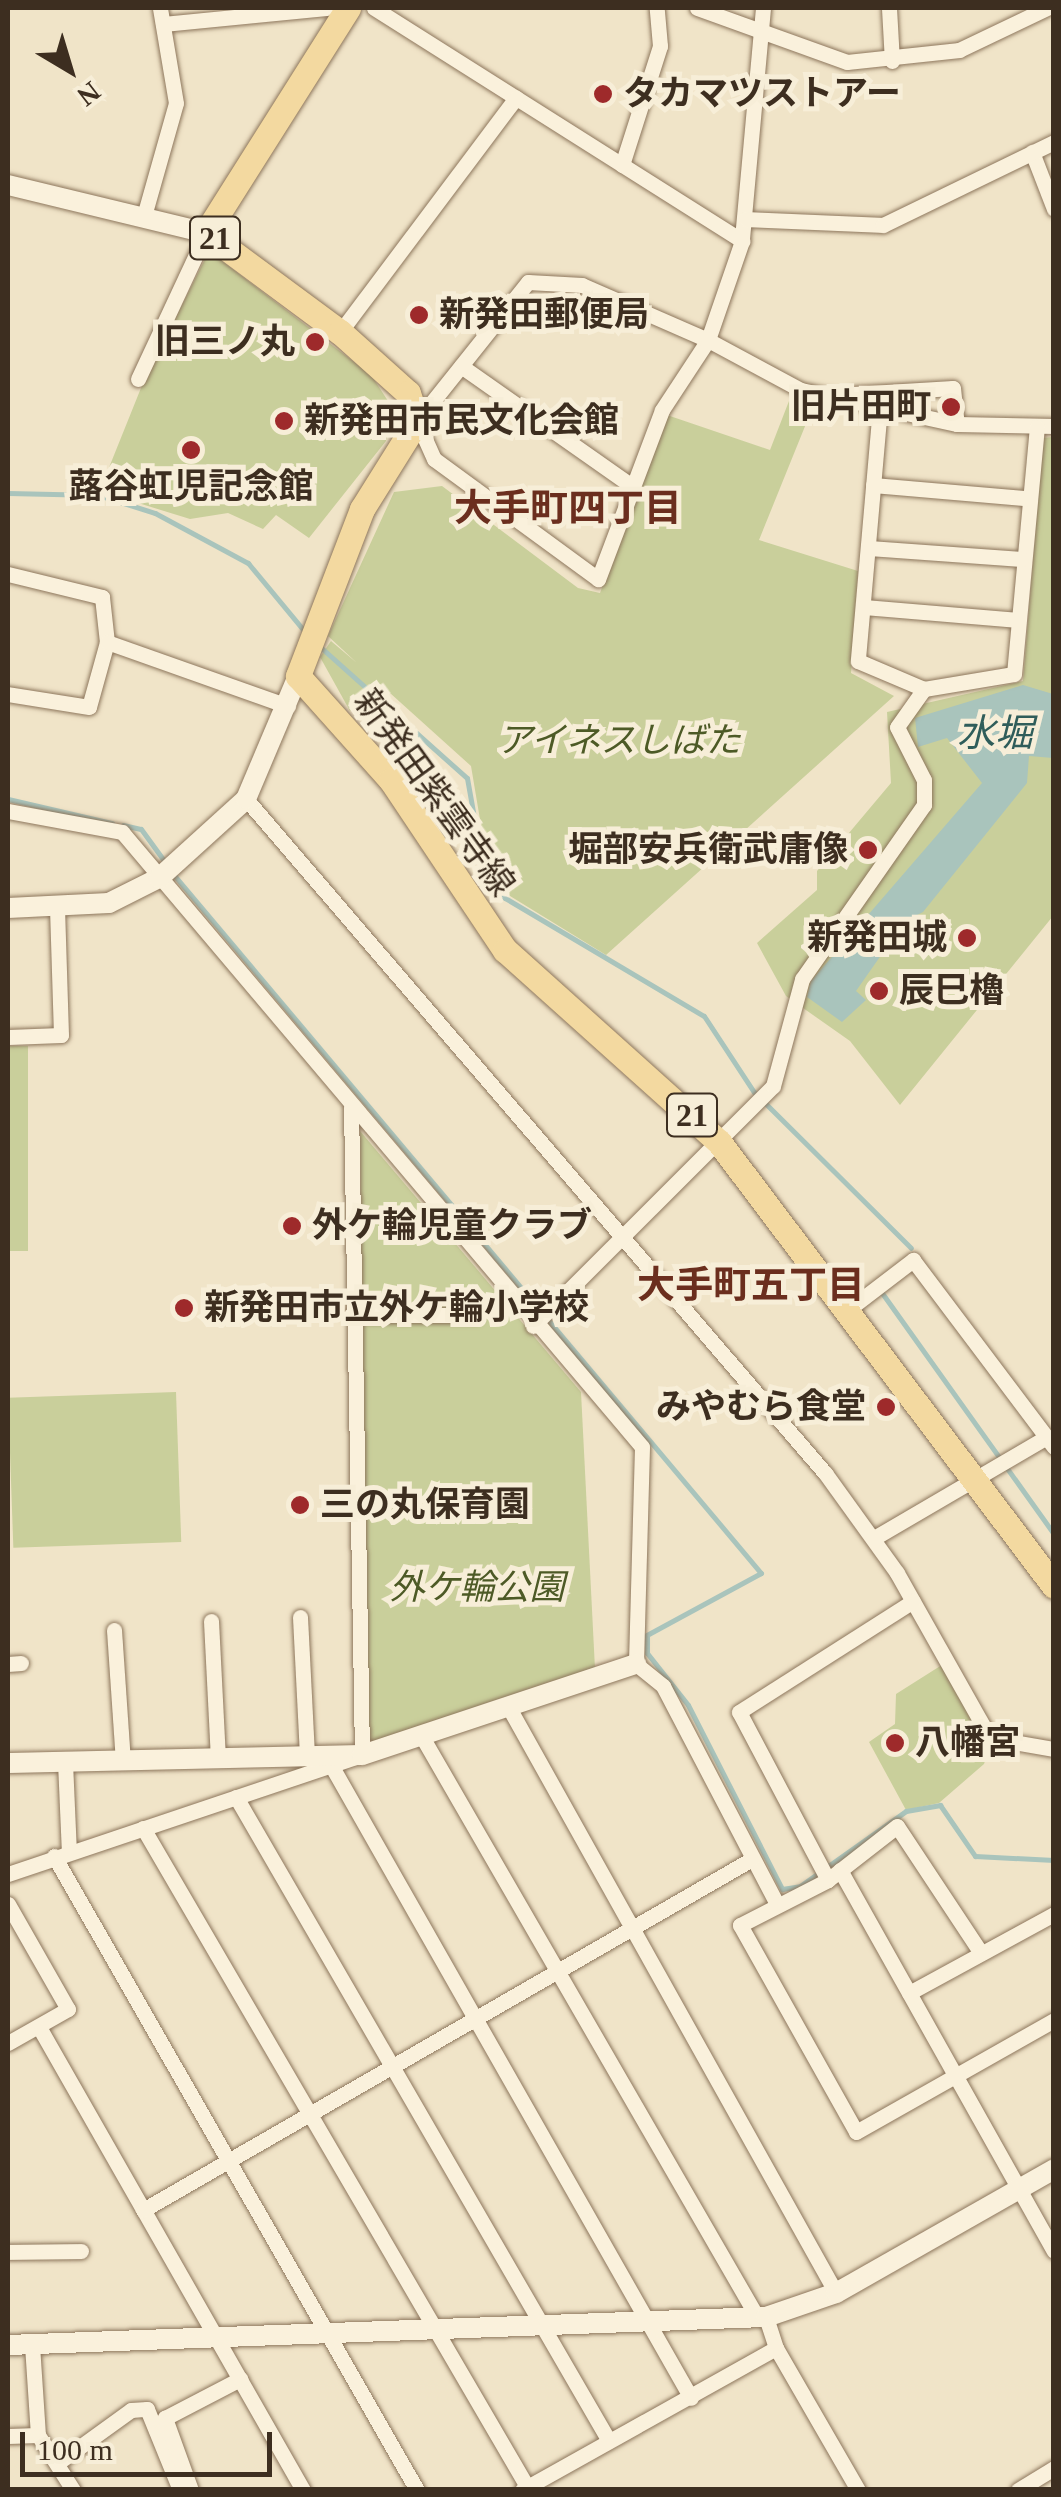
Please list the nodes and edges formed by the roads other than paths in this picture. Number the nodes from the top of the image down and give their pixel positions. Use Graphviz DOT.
graph roads {
  1 [pos="326,8"];
  2 [pos="348,8"];
  3 [pos="374,8"];
  4 [pos="656,8"];
  5 [pos="697,8"];
  6 [pos="763,8"];
  7 [pos="889,8"];
  8 [pos="1048,8"];
  9 [pos="161,16"];
  10 [pos="764,32"];
  11 [pos="892,61"];
  12 [pos="516,98"];
  13 [pos="1054,142"];
  14 [pos="1032,152"];
  15 [pos="622,165"];
  16 [pos="8,185"];
  17 [pos="1054,209"];
  18 [pos="144,216"];
  19 [pos="746,220"];
  20 [pos="206,233"];
  21 [pos="742,241"];
  22 [pos="340,332"];
  23 [pos="708,340"];
  24 [pos="461,366"];
  25 [pos="138,379"];
  26 [pos="839,394"];
  27 [pos="880,407"];
  28 [pos="417,420"];
  29 [pos="957,424"];
  30 [pos="1045,426"];
  31 [pos="874,485"];
  32 [pos="634,486"];
  33 [pos="1026,498"];
  34 [pos="869,548"];
  35 [pos="1022,558"];
  36 [pos="8,574"];
  37 [pos="864,607"];
  38 [pos="1018,620"];
  39 [pos="107,642"];
  40 [pos="298,676"];
  41 [pos="924,689"];
  42 [pos="8,694"];
  43 [pos="288,706"];
  44 [pos="246,799"];
  45 [pos="8,810"];
  46 [pos="159,878"];
  47 [pos="8,908"];
  48 [pos="57,911"];
  49 [pos="8,1037"];
  50 [pos="351,1106"];
  51 [pos="719,1142"];
  52 [pos="624,1236"];
  53 [pos="845,1312"];
  54 [pos="352,1314"];
  55 [pos="476,1315"];
  56 [pos="533,1326"];
  57 [pos="1050,1442"];
  58 [pos="969,1484"];
  59 [pos="874,1538"];
  60 [pos="1054,1586"];
  61 [pos="913,1601"];
  62 [pos="300,1618"];
  63 [pos="211,1621"];
  64 [pos="114,1630"];
  65 [pos="636,1664"];
  66 [pos="508,1706"];
  67 [pos="421,1735"];
  68 [pos="1054,1749"];
  69 [pos="362,1755"];
  70 [pos="307,1756"];
  71 [pos="218,1758"];
  72 [pos="123,1761"];
  73 [pos="65,1762"];
  74 [pos="8,1764"];
  75 [pos="331,1765"];
  76 [pos="236,1797"];
  77 [pos="143,1828"];
  78 [pos="62,1854"];
  79 [pos="752,1859"];
  80 [pos="8,1874"];
  81 [pos="834,1875"];
  82 [pos="8,1904"];
  83 [pos="777,1904"];
  84 [pos="1054,1914"];
  85 [pos="631,1931"];
  86 [pos="981,1952"];
  87 [pos="558,1972"];
  88 [pos="909,1993"];
  89 [pos="475,2018"];
  90 [pos="1054,2020"];
  91 [pos="39,2027"];
  92 [pos="8,2043"];
  93 [pos="391,2065"];
  94 [pos="956,2073"];
  95 [pos="308,2112"];
  96 [pos="226,2158"];
  97 [pos="1054,2169"];
  98 [pos="1017,2189"];
  99 [pos="144,2210"];
  100 [pos="81,2251"];
  101 [pos="1054,2251"];
  102 [pos="8,2252"];
  103 [pos="836,2294"];
  104 [pos="761,2316"];
  105 [pos="542,2325"];
  106 [pos="649,2325"];
  107 [pos="436,2331"];
  108 [pos="326,2332"];
  109 [pos="218,2340"];
  110 [pos="8,2345"];
  111 [pos="32,2345"];
  112 [pos="776,2348"];
  113 [pos="240,2379"];
  114 [pos="691,2398"];
  115 [pos="38,2435"];
  116 [pos="8,2436"];
  117 [pos="609,2441"];
  118 [pos="60,2462"];
  119 [pos="1054,2468"];
  120 [pos="526,2488"];
  121 [pos="73,2490"];
  122 [pos="180,2490"];
  123 [pos="191,2490"];
  124 [pos="303,2490"];
  125 [pos="417,2490"];
  126 [pos="858,2490"];
  127 [pos="1018,2490"];
  1 -- 9 [label="street"];
  2 -- 20 [label="main road, 21"];
  3 -- 12 [label="street"];
  4 -- 15 [label="street"];
  5 -- 10 [label="street"];
  6 -- 10 [label="street"];
  7 -- 11 [label="street"];
  8 -- 11 [label="street"];
  9 -- 18 [label="street"];
  10 -- 11 [label="street"];
  10 -- 19 [label="street"];
  12 -- 15 [label="street"];
  12 -- 22 [label="street"];
  13 -- 14 [label="street"];
  14 -- 17 [label="street"];
  14 -- 19 [label="street"];
  15 -- 21 [label="street"];
  16 -- 18 [label="street"];
  18 -- 20 [label="street"];
  19 -- 21 [label="street"];
  20 -- 22 [label="main road, 21"];
  20 -- 25 [label="street"];
  21 -- 23 [label="street"];
  22 -- 28 [label="main road, 21"];
  23 -- 24 [label="street"];
  23 -- 26 [label="street"];
  23 -- 32 [label="street"];
  24 -- 28 [label="street"];
  24 -- 32 [label="street"];
  26 -- 27 [label="street"];
  26 -- 29 [label="street"];
  27 -- 29 [label="street"];
  27 -- 31 [label="street"];
  28 -- 32 [label="street"];
  28 -- 40 [label="main road"];
  29 -- 30 [label="street"];
  30 -- 33 [label="street"];
  31 -- 33 [label="street"];
  31 -- 34 [label="street"];
  33 -- 35 [label="street"];
  34 -- 35 [label="street"];
  34 -- 37 [label="street"];
  35 -- 38 [label="street"];
  36 -- 39 [label="street"];
  37 -- 38 [label="street"];
  37 -- 41 [label="street"];
  38 -- 41 [label="street"];
  39 -- 42 [label="street"];
  39 -- 43 [label="street"];
  40 -- 43 [label="street"];
  40 -- 51 [label="main road, 新発田紫雲寺線 / 21"];
  41 -- 51 [label="street"];
  43 -- 44 [label="street"];
  44 -- 46 [label="street"];
  44 -- 52 [label="street"];
  45 -- 46 [label="street"];
  46 -- 48 [label="street"];
  46 -- 50 [label="street"];
  47 -- 48 [label="street"];
  48 -- 49 [label="street"];
  50 -- 54 [label="street"];
  50 -- 56 [label="street"];
  51 -- 52 [label="street"];
  51 -- 53 [label="main road, 新発田紫雲寺線 / 21"];
  52 -- 56 [label="street"];
  52 -- 59 [label="street"];
  53 -- 57 [label="street"];
  53 -- 58 [label="main road, 新発田紫雲寺線 / 21"];
  54 -- 55 [label="street"];
  54 -- 69 [label="street"];
  56 -- 65 [label="street"];
  57 -- 58 [label="street"];
  58 -- 59 [label="street"];
  58 -- 60 [label="main road, 新発田紫雲寺線 / 21"];
  59 -- 61 [label="street"];
  61 -- 68 [label="street"];
  61 -- 81 [label="street"];
  62 -- 70 [label="street"];
  63 -- 71 [label="street"];
  64 -- 72 [label="street"];
  65 -- 66 [label="street"];
  65 -- 79 [label="street"];
  66 -- 67 [label="street"];
  66 -- 85 [label="street"];
  67 -- 69 [label="street"];
  67 -- 87 [label="street"];
  69 -- 70 [label="street"];
  69 -- 75 [label="street"];
  70 -- 71 [label="street"];
  71 -- 72 [label="street"];
  72 -- 73 [label="street"];
  73 -- 74 [label="street"];
  73 -- 78 [label="street"];
  75 -- 76 [label="street"];
  75 -- 89 [label="street"];
  76 -- 77 [label="street"];
  76 -- 93 [label="street"];
  77 -- 78 [label="street"];
  77 -- 95 [label="street"];
  78 -- 80 [label="street"];
  78 -- 96 [label="street"];
  79 -- 83 [label="street"];
  79 -- 85 [label="street"];
  81 -- 83 [label="street"];
  81 -- 86 [label="street"];
  81 -- 88 [label="street"];
  82 -- 91 [label="street"];
  83 -- 94 [label="street"];
  84 -- 86 [label="street"];
  85 -- 87 [label="street"];
  85 -- 103 [label="street"];
  86 -- 88 [label="street"];
  87 -- 89 [label="street"];
  87 -- 104 [label="street"];
  88 -- 94 [label="street"];
  89 -- 93 [label="street"];
  89 -- 106 [label="street"];
  90 -- 94 [label="street"];
  91 -- 92 [label="street"];
  91 -- 99 [label="street"];
  93 -- 95 [label="street"];
  93 -- 105 [label="street"];
  94 -- 98 [label="street"];
  95 -- 96 [label="street"];
  95 -- 107 [label="street"];
  96 -- 99 [label="street"];
  96 -- 108 [label="street"];
  97 -- 98 [label="street"];
  98 -- 101 [label="street"];
  98 -- 103 [label="street"];
  99 -- 109 [label="street"];
  100 -- 102 [label="street"];
  103 -- 104 [label="street"];
  104 -- 106 [label="street"];
  104 -- 112 [label="street"];
  105 -- 106 [label="street"];
  105 -- 107 [label="street"];
  105 -- 117 [label="street"];
  106 -- 114 [label="street"];
  107 -- 108 [label="street"];
  107 -- 120 [label="street"];
  108 -- 109 [label="street"];
  108 -- 125 [label="street"];
  109 -- 111 [label="street"];
  109 -- 113 [label="street"];
  110 -- 111 [label="street"];
  111 -- 115 [label="street"];
  112 -- 114 [label="street"];
  112 -- 126 [label="street"];
  113 -- 123 [label="street"];
  113 -- 124 [label="street"];
  114 -- 117 [label="street"];
  115 -- 116 [label="street"];
  115 -- 118 [label="street"];
  117 -- 120 [label="street"];
  118 -- 121 [label="street"];
  118 -- 122 [label="street"];
  119 -- 127 [label="street"];
}
